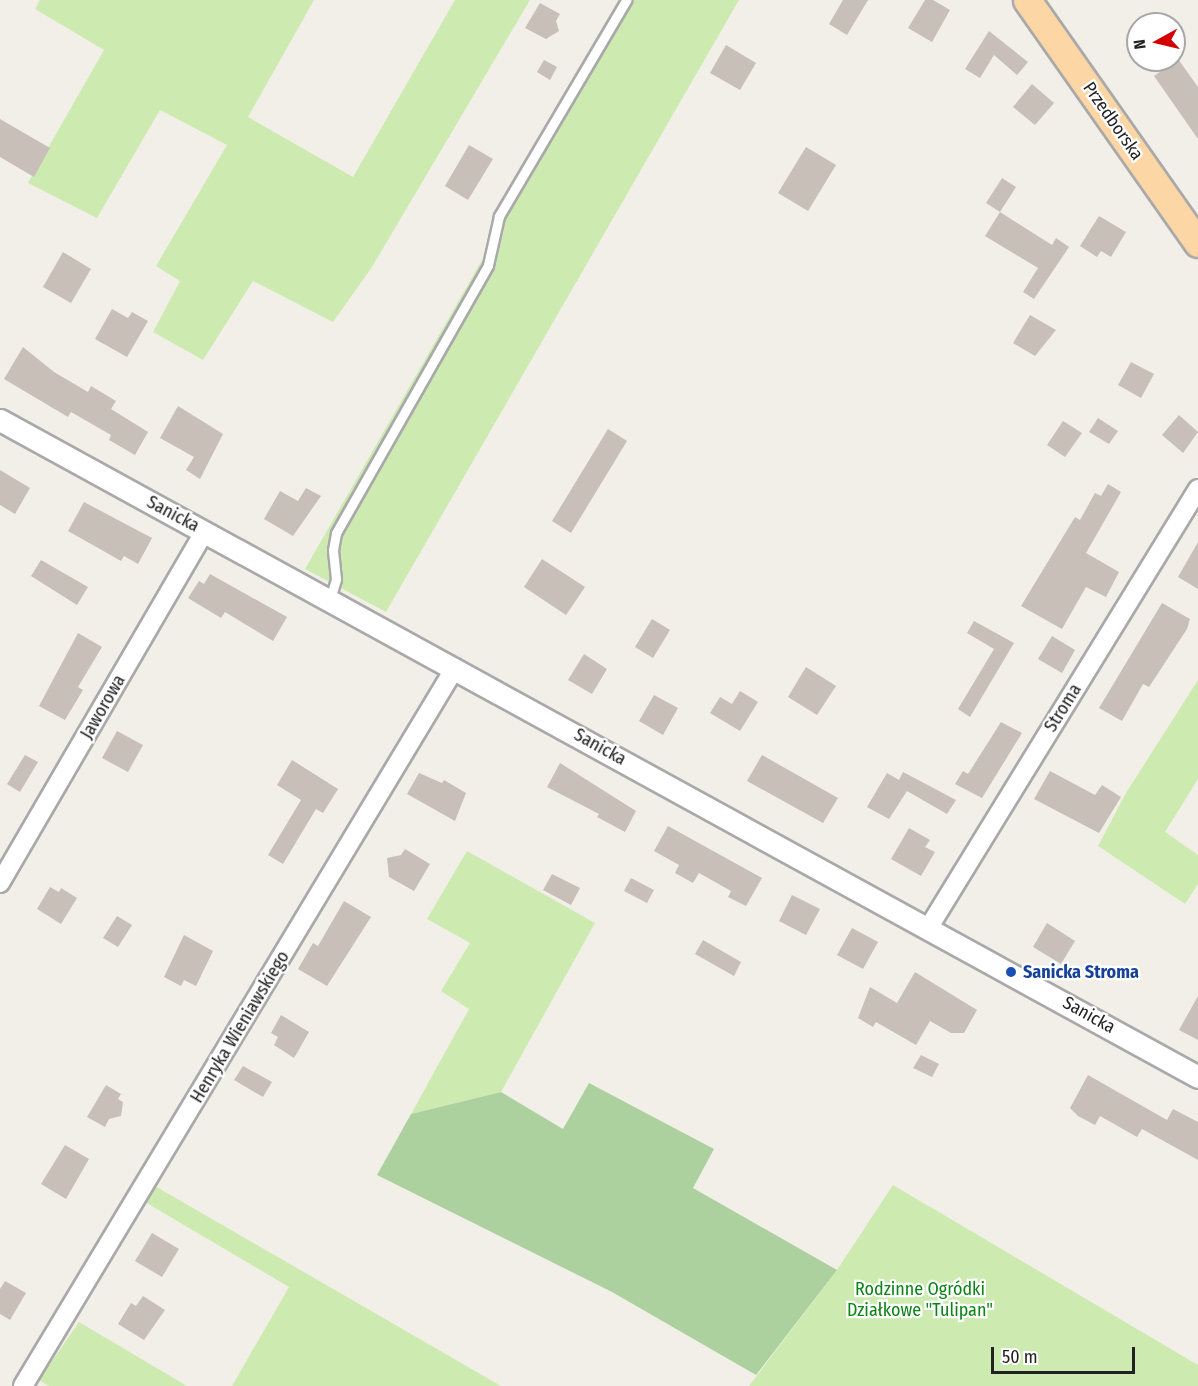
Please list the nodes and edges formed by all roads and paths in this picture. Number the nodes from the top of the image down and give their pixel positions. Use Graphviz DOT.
graph roads {
  1 [pos="626,0"];
  2 [pos="1027,0"];
  3 [pos="1198,243"];
  4 [pos="0,420"];
  5 [pos="1198,489"];
  6 [pos="205,531"];
  7 [pos="330,599"];
  8 [pos="455,668"];
  9 [pos="0,883"];
  10 [pos="929,927"];
  11 [pos="1198,1077"];
  12 [pos="23,1386"];
  1 -- 7 [label="lane"];
  2 -- 3 [label="main road, Przedborska"];
  4 -- 6 [label="street, Sanicka"];
  5 -- 10 [label="street, Stroma"];
  6 -- 7 [label="street, Sanicka"];
  6 -- 9 [label="street, Jaworowa"];
  7 -- 8 [label="street, Sanicka"];
  8 -- 10 [label="street, Sanicka"];
  8 -- 12 [label="street, Henryka Wieniawskiego"];
  10 -- 11 [label="street, Sanicka"];
}
